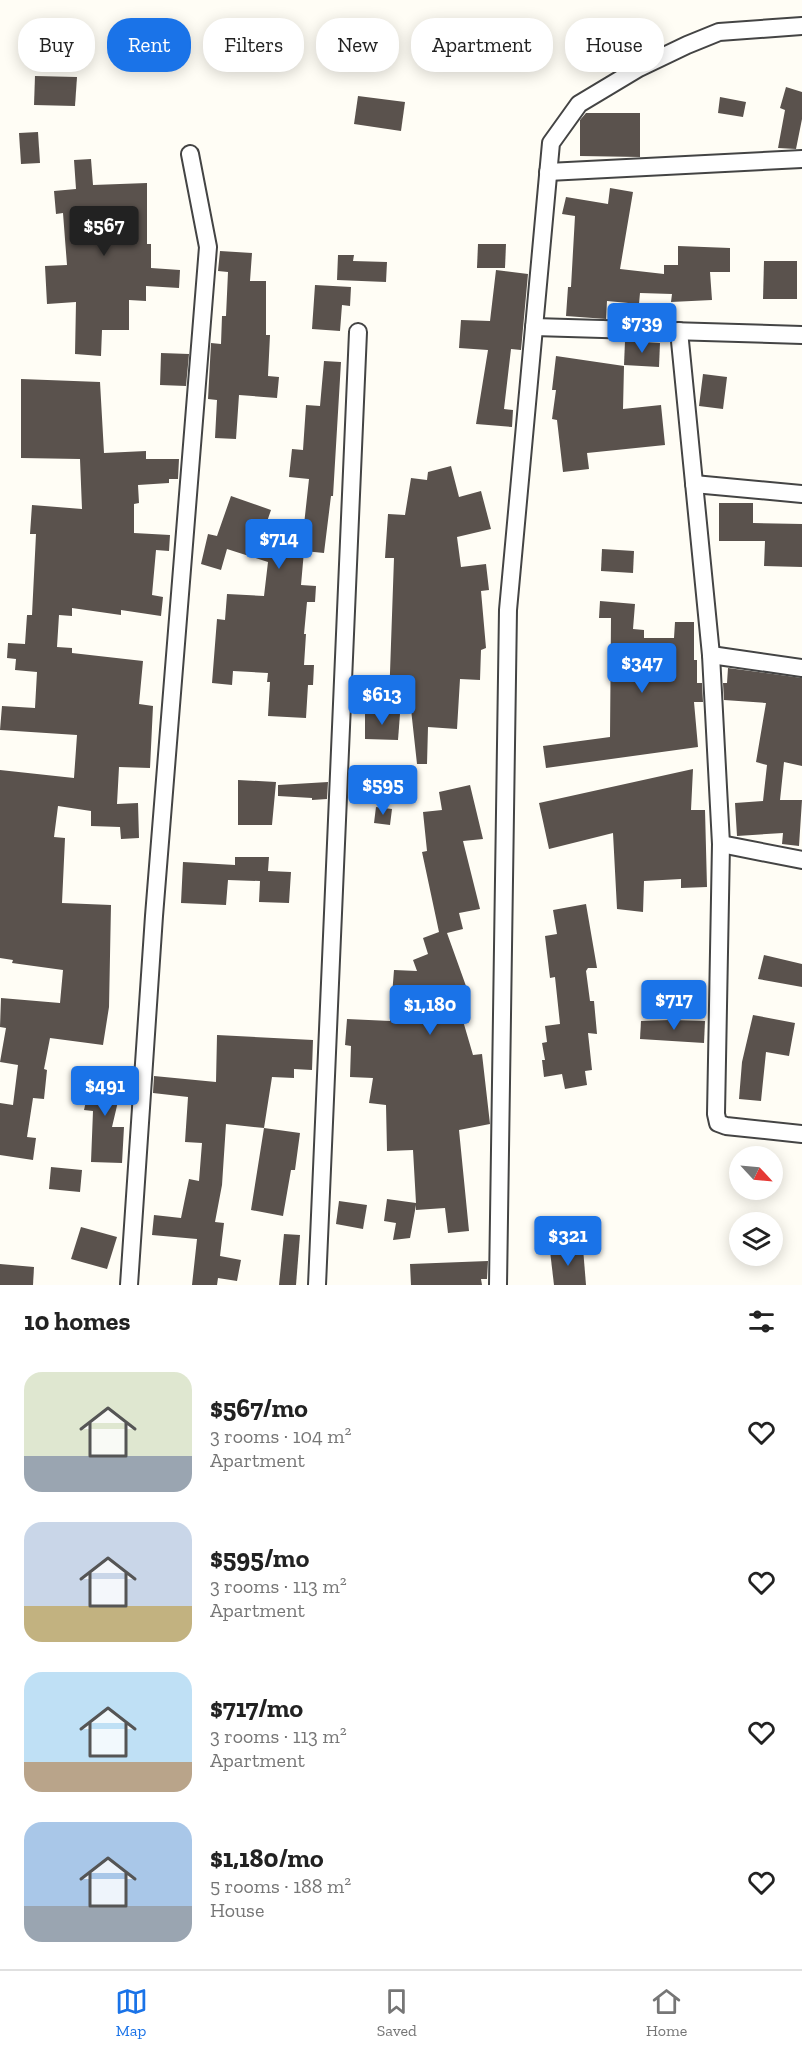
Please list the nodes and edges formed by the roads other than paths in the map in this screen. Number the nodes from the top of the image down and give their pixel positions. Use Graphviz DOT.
graph roads {
  1 [pos="802,26"];
  2 [pos="190,154"];
  3 [pos="802,159"];
  4 [pos="548,172"];
  5 [pos="534,327"];
  6 [pos="679,331"];
  7 [pos="358,332"];
  8 [pos="802,335"];
  9 [pos="694,484"];
  10 [pos="802,494"];
  11 [pos="711,655"];
  12 [pos="802,668"];
  13 [pos="722,844"];
  14 [pos="802,860"];
  15 [pos="802,1134"];
  16 [pos="129,1285"];
  17 [pos="317,1285"];
  18 [pos="498,1285"];
  1 -- 4 [label="street"];
  2 -- 16 [label="street"];
  3 -- 4 [label="street"];
  4 -- 5 [label="street"];
  5 -- 6 [label="street"];
  5 -- 18 [label="street"];
  6 -- 8 [label="street"];
  6 -- 9 [label="street"];
  7 -- 17 [label="street"];
  9 -- 10 [label="street"];
  9 -- 11 [label="street"];
  11 -- 12 [label="street"];
  11 -- 13 [label="street"];
  13 -- 14 [label="street"];
  13 -- 15 [label="street"];
}
